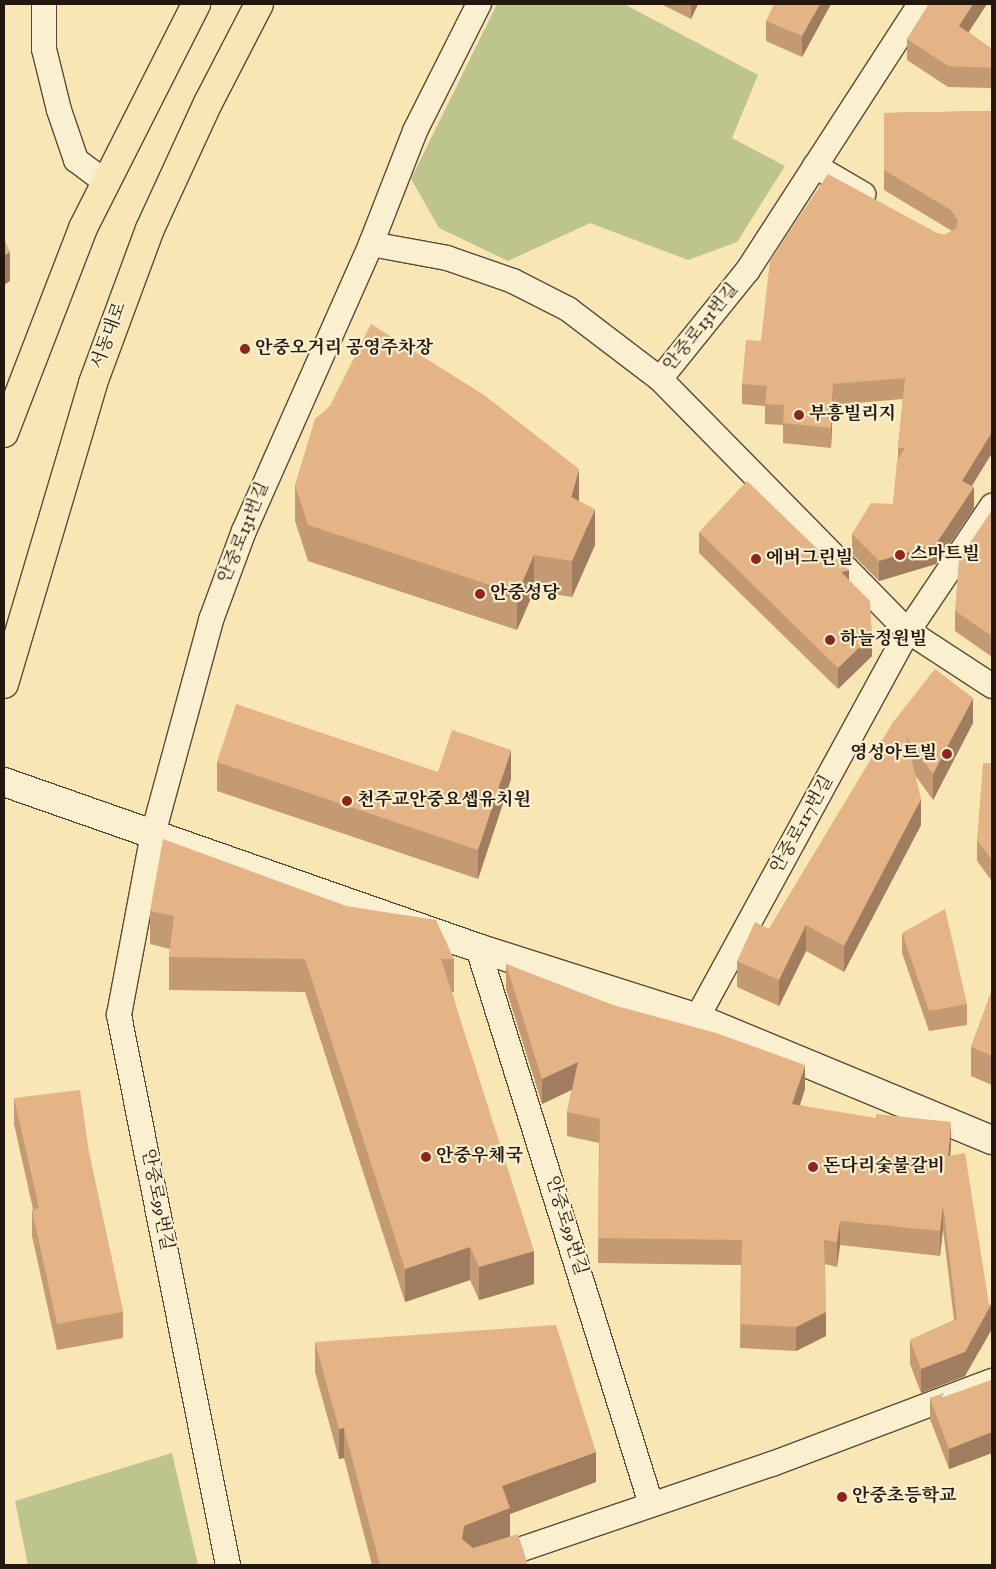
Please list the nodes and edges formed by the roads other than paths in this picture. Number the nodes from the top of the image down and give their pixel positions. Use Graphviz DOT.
graph roads {
  1 [pos="44,4"];
  2 [pos="196,4"];
  3 [pos="259,4"];
  4 [pos="479,4"];
  5 [pos="920,4"];
  6 [pos="815,166"];
  7 [pos="105,182"];
  8 [pos="880,204"];
  9 [pos="371,244"];
  10 [pos="660,379"];
  11 [pos="4,433"];
  12 [pos="992,506"];
  13 [pos="908,631"];
  14 [pos="4,684"];
  15 [pos="992,686"];
  16 [pos="4,782"];
  17 [pos="153,834"];
  18 [pos="478,948"];
  19 [pos="697,1018"];
  20 [pos="992,1140"];
  21 [pos="992,1381"];
  22 [pos="651,1504"];
  23 [pos="228,1565"];
  24 [pos="475,1565"];
  1 -- 7 [label="lane"];
  2 -- 7 [label="main road"];
  3 -- 14 [label="main road, 서동대로"];
  4 -- 9 [label="lane, 안중로131번길"];
  5 -- 6 [label="lane, 안중로131번길"];
  6 -- 8 [label="lane"];
  6 -- 10 [label="lane, 안중로131번길"];
  7 -- 11 [label="main road"];
  9 -- 10 [label="lane, 안중로131번길"];
  9 -- 17 [label="lane, 안중로131번길"];
  10 -- 13 [label="lane"];
  12 -- 13 [label="lane, 안중로117번길"];
  13 -- 15 [label="lane"];
  13 -- 19 [label="lane, 안중로117번길"];
  16 -- 17 [label="street"];
  17 -- 18 [label="street"];
  17 -- 23 [label="lane, 안중로99번길"];
  18 -- 19 [label="street"];
  18 -- 22 [label="lane, 안중로99번길"];
  19 -- 20 [label="street"];
  21 -- 22 [label="lane"];
  22 -- 24 [label="lane"];
}
